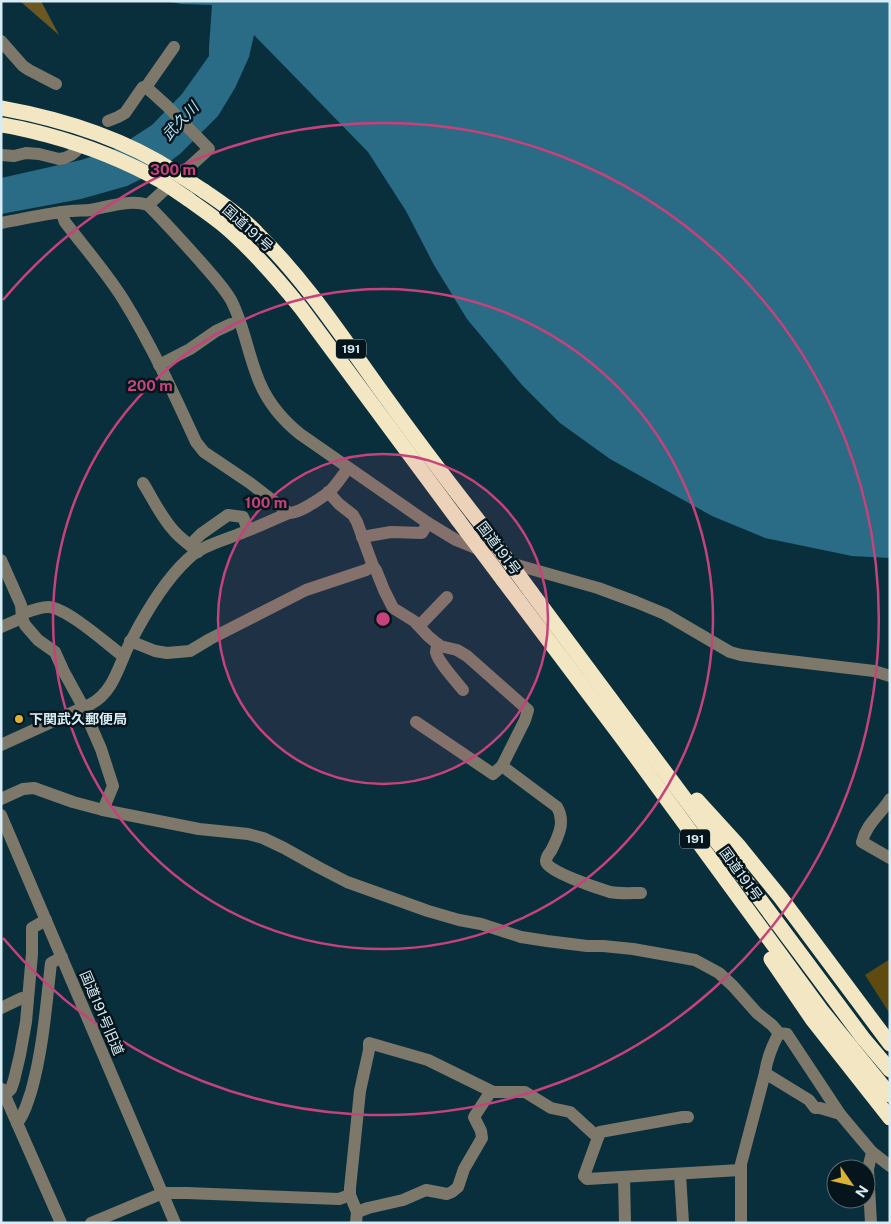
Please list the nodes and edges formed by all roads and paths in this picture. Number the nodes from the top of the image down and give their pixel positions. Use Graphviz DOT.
graph roads {
  1 [pos="1,41"];
  2 [pos="174,47"];
  3 [pos="56,84"];
  4 [pos="148,88"];
  5 [pos="1,108"];
  6 [pos="108,121"];
  7 [pos="1,125"];
  8 [pos="82,149"];
  9 [pos="1,155"];
  10 [pos="148,205"];
  11 [pos="61,212"];
  12 [pos="1,223"];
  13 [pos="231,324"];
  14 [pos="159,365"];
  15 [pos="348,468"];
  16 [pos="144,483"];
  17 [pos="328,492"];
  18 [pos="288,514"];
  19 [pos="428,523"];
  20 [pos="248,530"];
  21 [pos="362,537"];
  22 [pos="194,548"];
  23 [pos="1,560"];
  24 [pos="373,566"];
  25 [pos="447,597"];
  26 [pos="22,616"];
  27 [pos="418,625"];
  28 [pos="1,627"];
  29 [pos="130,642"];
  30 [pos="438,644"];
  31 [pos="123,656"];
  32 [pos="890,676"];
  33 [pos="462,690"];
  34 [pos="82,708"];
  35 [pos="416,722"];
  36 [pos="633,728"];
  37 [pos="1,745"];
  38 [pos="502,766"];
  39 [pos="1,799"];
  40 [pos="890,799"];
  41 [pos="103,810"];
  42 [pos="1,815"];
  43 [pos="890,858"];
  44 [pos="641,893"];
  45 [pos="750,914"];
  46 [pos="46,920"];
  47 [pos="62,957"];
  48 [pos="28,998"];
  49 [pos="1,1008"];
  50 [pos="779,1033"];
  51 [pos="890,1044"];
  52 [pos="890,1070"];
  53 [pos="765,1073"];
  54 [pos="3,1090"];
  55 [pos="491,1091"];
  56 [pos="890,1095"];
  57 [pos="840,1114"];
  58 [pos="688,1117"];
  59 [pos="890,1118"];
  60 [pos="17,1123"];
  61 [pos="598,1137"];
  62 [pos="872,1152"];
  63 [pos="890,1166"];
  64 [pos="740,1170"];
  65 [pos="680,1174"];
  66 [pos="624,1178"];
  67 [pos="163,1193"];
  68 [pos="350,1194"];
  69 [pos="357,1218"];
  70 [pos="61,1223"];
  71 [pos="90,1223"];
  72 [pos="175,1223"];
  73 [pos="625,1223"];
  74 [pos="683,1223"];
  75 [pos="741,1223"];
  76 [pos="871,1223"];
  1 -- 3 [label="street"];
  2 -- 4 [label="street"];
  4 -- 6 [label="street"];
  4 -- 10 [label="street"];
  5 -- 36 [label="highway, 国道191号 / 191, bridge"];
  7 -- 8 [label="highway, 国道191号 / 191"];
  8 -- 9 [label="street"];
  8 -- 45 [label="highway, 国道191号 / 191, bridge"];
  10 -- 11 [label="street"];
  10 -- 15 [label="street"];
  11 -- 12 [label="street"];
  11 -- 14 [label="street"];
  13 -- 14 [label="street"];
  14 -- 18 [label="street"];
  15 -- 17 [label="street"];
  15 -- 19 [label="street"];
  16 -- 22 [label="street"];
  17 -- 18 [label="street"];
  17 -- 21 [label="street"];
  18 -- 20 [label="street"];
  19 -- 21 [label="street"];
  19 -- 32 [label="street"];
  20 -- 22 [label="street"];
  20 -- 22 [label="street"];
  21 -- 24 [label="street"];
  22 -- 29 [label="street"];
  23 -- 26 [label="street"];
  24 -- 27 [label="street"];
  24 -- 29 [label="street"];
  25 -- 27 [label="street"];
  26 -- 28 [label="street"];
  26 -- 31 [label="street"];
  26 -- 34 [label="street"];
  27 -- 30 [label="street"];
  29 -- 31 [label="street"];
  30 -- 33 [label="street"];
  30 -- 38 [label="street"];
  31 -- 34 [label="street"];
  34 -- 37 [label="street"];
  34 -- 41 [label="street"];
  35 -- 38 [label="street"];
  36 -- 51 [label="highway"];
  36 -- 52 [label="highway, 国道191号 / 191"];
  38 -- 44 [label="street"];
  39 -- 41 [label="street"];
  40 -- 43 [label="street"];
  41 -- 50 [label="street"];
  42 -- 46 [label="street, 国道191号旧道"];
  45 -- 56 [label="highway, 国道191号 / 191"];
  45 -- 59 [label="highway"];
  46 -- 47 [label="street, 国道191号旧道"];
  46 -- 48 [label="street"];
  47 -- 60 [label="street"];
  47 -- 67 [label="street, 国道191号旧道"];
  48 -- 49 [label="street"];
  48 -- 54 [label="street"];
  50 -- 53 [label="street"];
  50 -- 57 [label="street"];
  53 -- 57 [label="street"];
  53 -- 64 [label="street"];
  54 -- 60 [label="street"];
  55 -- 61 [label="street"];
  55 -- 68 [label="street"];
  55 -- 69 [label="street"];
  57 -- 62 [label="street"];
  58 -- 61 [label="street"];
  60 -- 70 [label="street"];
  61 -- 66 [label="street"];
  62 -- 63 [label="street"];
  62 -- 76 [label="street"];
  64 -- 65 [label="street"];
  64 -- 75 [label="street"];
  65 -- 66 [label="street"];
  65 -- 74 [label="street"];
  66 -- 73 [label="street"];
  67 -- 68 [label="street"];
  67 -- 71 [label="street"];
  67 -- 72 [label="street, 国道191号旧道"];
  68 -- 69 [label="street"];
}
